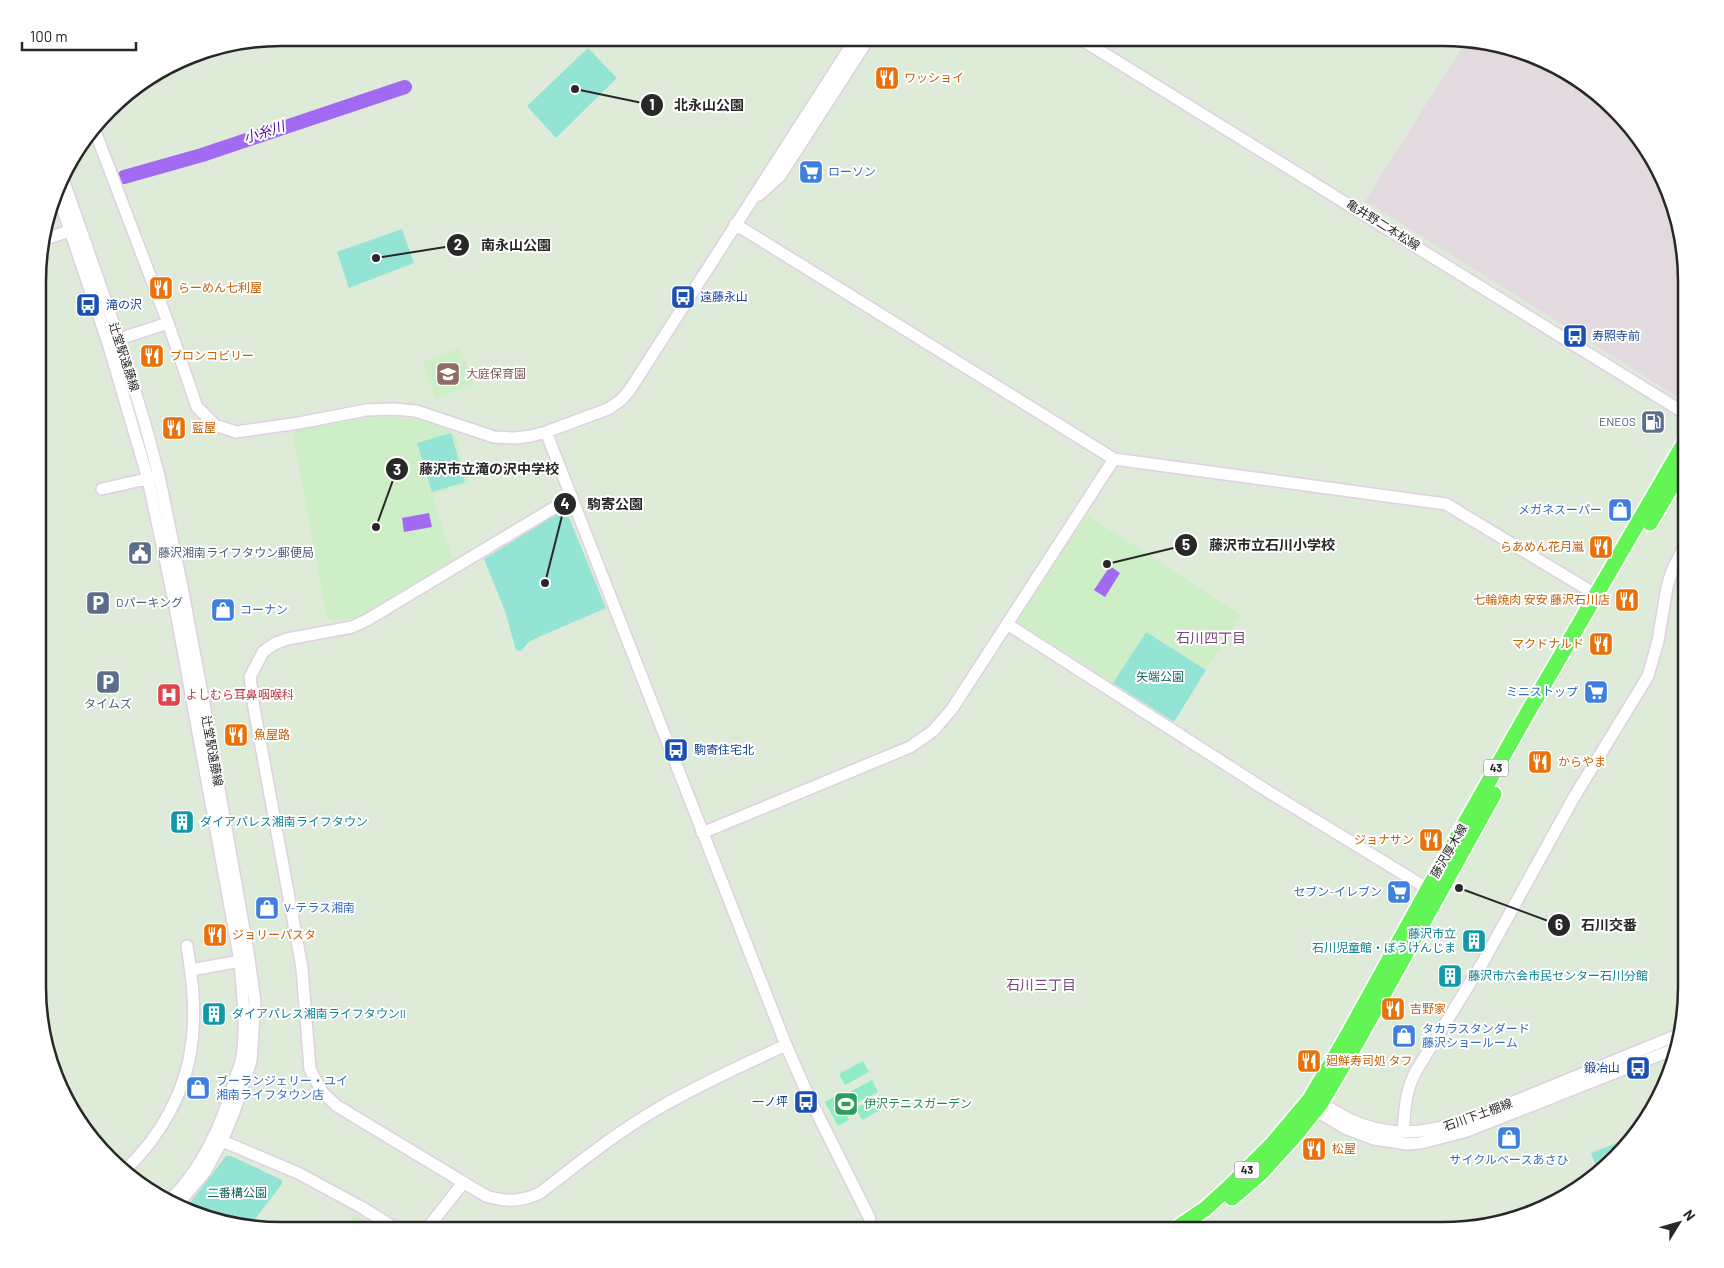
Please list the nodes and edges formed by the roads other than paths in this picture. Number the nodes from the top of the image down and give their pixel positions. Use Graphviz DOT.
graph roads {
  1 [pos="851,46"];
  2 [pos="864,46"];
  3 [pos="1092,46"];
  4 [pos="97,136"];
  5 [pos="65,188"];
  6 [pos="61,200"];
  7 [pos="735,224"];
  8 [pos="76,229"];
  9 [pos="51,237"];
  10 [pos="168,323"];
  11 [pos="114,341"];
  12 [pos="1678,409"];
  13 [pos="546,432"];
  14 [pos="1678,455"];
  15 [pos="1114,459"];
  16 [pos="1678,475"];
  17 [pos="153,478"];
  18 [pos="102,489"];
  19 [pos="572,497"];
  20 [pos="1678,559"];
  21 [pos="1601,597"];
  22 [pos="1007,624"];
  23 [pos="702,834"];
  24 [pos="1433,892"];
  25 [pos="187,946"];
  26 [pos="240,960"];
  27 [pos="190,970"];
  28 [pos="1672,1037"];
  29 [pos="786,1045"];
  30 [pos="1669,1051"];
  31 [pos="1315,1104"];
  32 [pos="1403,1132"];
  33 [pos="217,1140"];
  34 [pos="130,1166"];
  35 [pos="464,1183"];
  36 [pos="173,1196"];
  37 [pos="181,1200"];
  38 [pos="385,1222"];
  39 [pos="432,1222"];
  40 [pos="870,1222"];
  41 [pos="1186,1222"];
  42 [pos="1200,1222"];
  1 -- 7 [label="street"];
  2 -- 7 [label="street"];
  3 -- 12 [label="street, 亀井野二本松線"];
  4 -- 10 [label="street"];
  5 -- 8 [label="street, 辻堂駅遠藤線"];
  6 -- 8 [label="street, 辻堂駅遠藤線"];
  7 -- 13 [label="street"];
  7 -- 15 [label="street"];
  8 -- 9 [label="street"];
  8 -- 11 [label="street, 辻堂駅遠藤線"];
  10 -- 11 [label="street"];
  10 -- 13 [label="street"];
  11 -- 17 [label="street, 辻堂駅遠藤線"];
  13 -- 19 [label="street"];
  14 -- 21 [label="main road, 藤沢厚木線 / 43"];
  15 -- 21 [label="street"];
  15 -- 22 [label="street"];
  16 -- 21 [label="main road, 藤沢厚木線 / 43"];
  17 -- 18 [label="street"];
  17 -- 26 [label="street, 辻堂駅遠藤線"];
  17 -- 33 [label="street, 辻堂駅遠藤線"];
  19 -- 23 [label="street"];
  19 -- 35 [label="street"];
  20 -- 32 [label="street"];
  21 -- 24 [label="main road, 藤沢厚木線 / 43"];
  22 -- 23 [label="street"];
  22 -- 24 [label="street"];
  23 -- 29 [label="street"];
  24 -- 31 [label="main road, 藤沢厚木線 / 43"];
  25 -- 27 [label="street"];
  26 -- 27 [label="street"];
  26 -- 33 [label="street, 辻堂駅遠藤線"];
  27 -- 34 [label="street"];
  28 -- 32 [label="street, 石川下土棚線"];
  29 -- 35 [label="street"];
  29 -- 40 [label="street"];
  30 -- 31 [label="street, 石川下土棚線"];
  31 -- 32 [label="street, 石川下土棚線"];
  31 -- 41 [label="main road, 藤沢厚木線 / 43"];
  31 -- 42 [label="main road, 藤沢厚木線 / 43"];
  33 -- 36 [label="street, 辻堂駅遠藤線"];
  33 -- 37 [label="street, 辻堂駅遠藤線"];
  33 -- 38 [label="street"];
  35 -- 39 [label="street"];
}
